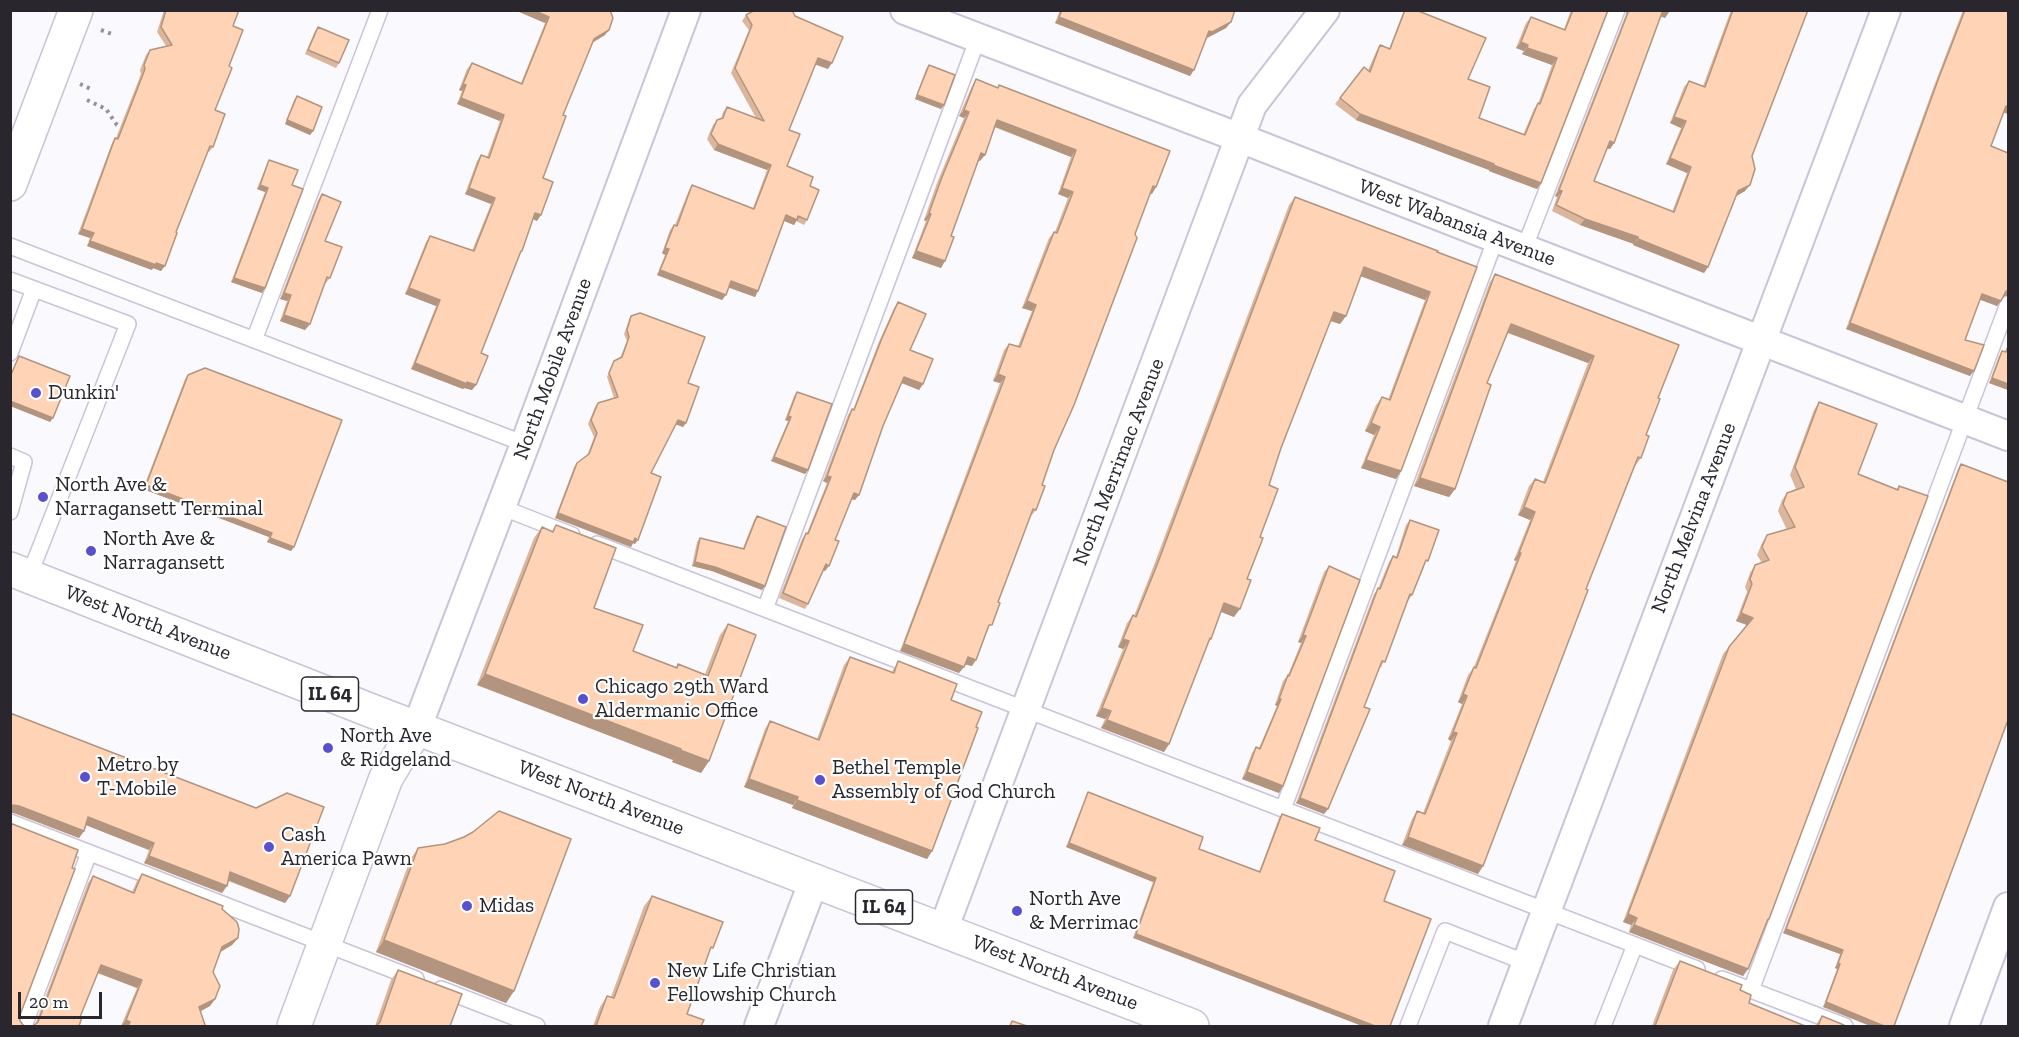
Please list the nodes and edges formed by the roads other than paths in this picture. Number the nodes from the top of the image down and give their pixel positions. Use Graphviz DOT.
graph roads {
  1 [pos="380,10"];
  2 [pos="686,10"];
  3 [pos="905,10"];
  4 [pos="1325,10"];
  5 [pos="1617,10"];
  6 [pos="1886,10"];
  7 [pos="87,19"];
  8 [pos="978,38"];
  9 [pos="1240,138"];
  10 [pos="10,184"];
  11 [pos="1496,238"];
  12 [pos="10,246"];
  13 [pos="1524,249"];
  14 [pos="10,280"];
  15 [pos="34,289"];
  16 [pos="2008,304"];
  17 [pos="254,340"];
  18 [pos="1761,340"];
  19 [pos="10,353"];
  20 [pos="1965,419"];
  21 [pos="2008,436"];
  22 [pos="525,444"];
  23 [pos="10,456"];
  24 [pos="501,507"];
  25 [pos="10,512"];
  26 [pos="20,573"];
  27 [pos="765,609"];
  28 [pos="1027,710"];
  29 [pos="417,727"];
  30 [pos="1282,809"];
  31 [pos="10,822"];
  32 [pos="89,853"];
  33 [pos="814,880"];
  34 [pos="2008,907"];
  35 [pos="1546,911"];
  36 [pos="943,930"];
  37 [pos="325,944"];
  38 [pos="1635,945"];
  39 [pos="1527,963"];
  40 [pos="1751,990"];
  41 [pos="24,1026"];
  42 [pos="294,1026"];
  43 [pos="532,1026"];
  44 [pos="759,1026"];
  45 [pos="1192,1026"];
  46 [pos="1408,1026"];
  47 [pos="1503,1026"];
  48 [pos="1603,1026"];
  49 [pos="1845,1026"];
  50 [pos="1964,1026"];
  1 -- 17 [label="lane"];
  2 -- 22 [label="street, North Mobile Avenue"];
  3 -- 8 [label="street, West Wabansia Avenue"];
  4 -- 9 [label="street, North Merrimac Avenue"];
  5 -- 13 [label="lane"];
  6 -- 18 [label="street, North Melvina Avenue"];
  7 -- 10 [label="main road"];
  8 -- 9 [label="street, West Wabansia Avenue"];
  8 -- 27 [label="lane"];
  9 -- 11 [label="street, West Wabansia Avenue"];
  9 -- 28 [label="street, North Merrimac Avenue"];
  11 -- 13 [label="street, West Wabansia Avenue"];
  11 -- 30 [label="lane"];
  12 -- 17 [label="lane"];
  13 -- 18 [label="street, West Wabansia Avenue"];
  14 -- 15 [label="lane"];
  15 -- 19 [label="lane"];
  15 -- 26 [label="lane"];
  16 -- 20 [label="lane"];
  17 -- 22 [label="lane"];
  18 -- 20 [label="street, West Wabansia Avenue"];
  18 -- 35 [label="street, North Melvina Avenue"];
  20 -- 21 [label="street, West Wabansia Avenue"];
  20 -- 40 [label="lane"];
  22 -- 24 [label="street, North Mobile Avenue"];
  23 -- 25 [label="lane"];
  24 -- 27 [label="lane"];
  24 -- 29 [label="street, North Mobile Avenue"];
  26 -- 29 [label="main road, West North Avenue / IL 64"];
  27 -- 28 [label="lane"];
  28 -- 30 [label="lane"];
  28 -- 36 [label="street, North Merrimac Avenue"];
  29 -- 33 [label="main road, West North Avenue / IL 64"];
  29 -- 37 [label="main road"];
  30 -- 35 [label="lane"];
  31 -- 32 [label="lane"];
  32 -- 37 [label="lane"];
  32 -- 41 [label="lane"];
  33 -- 36 [label="main road, West North Avenue / IL 64"];
  33 -- 44 [label="street"];
  34 -- 50 [label="street"];
  35 -- 38 [label="lane"];
  35 -- 39 [label="street, North Melvina Avenue"];
  36 -- 45 [label="main road, West North Avenue / IL 64"];
  37 -- 42 [label="main road"];
  37 -- 43 [label="lane"];
  38 -- 40 [label="lane"];
  38 -- 48 [label="lane"];
  39 -- 46 [label="lane"];
  39 -- 47 [label="street, North Melvina Avenue"];
  40 -- 49 [label="lane"];
}
